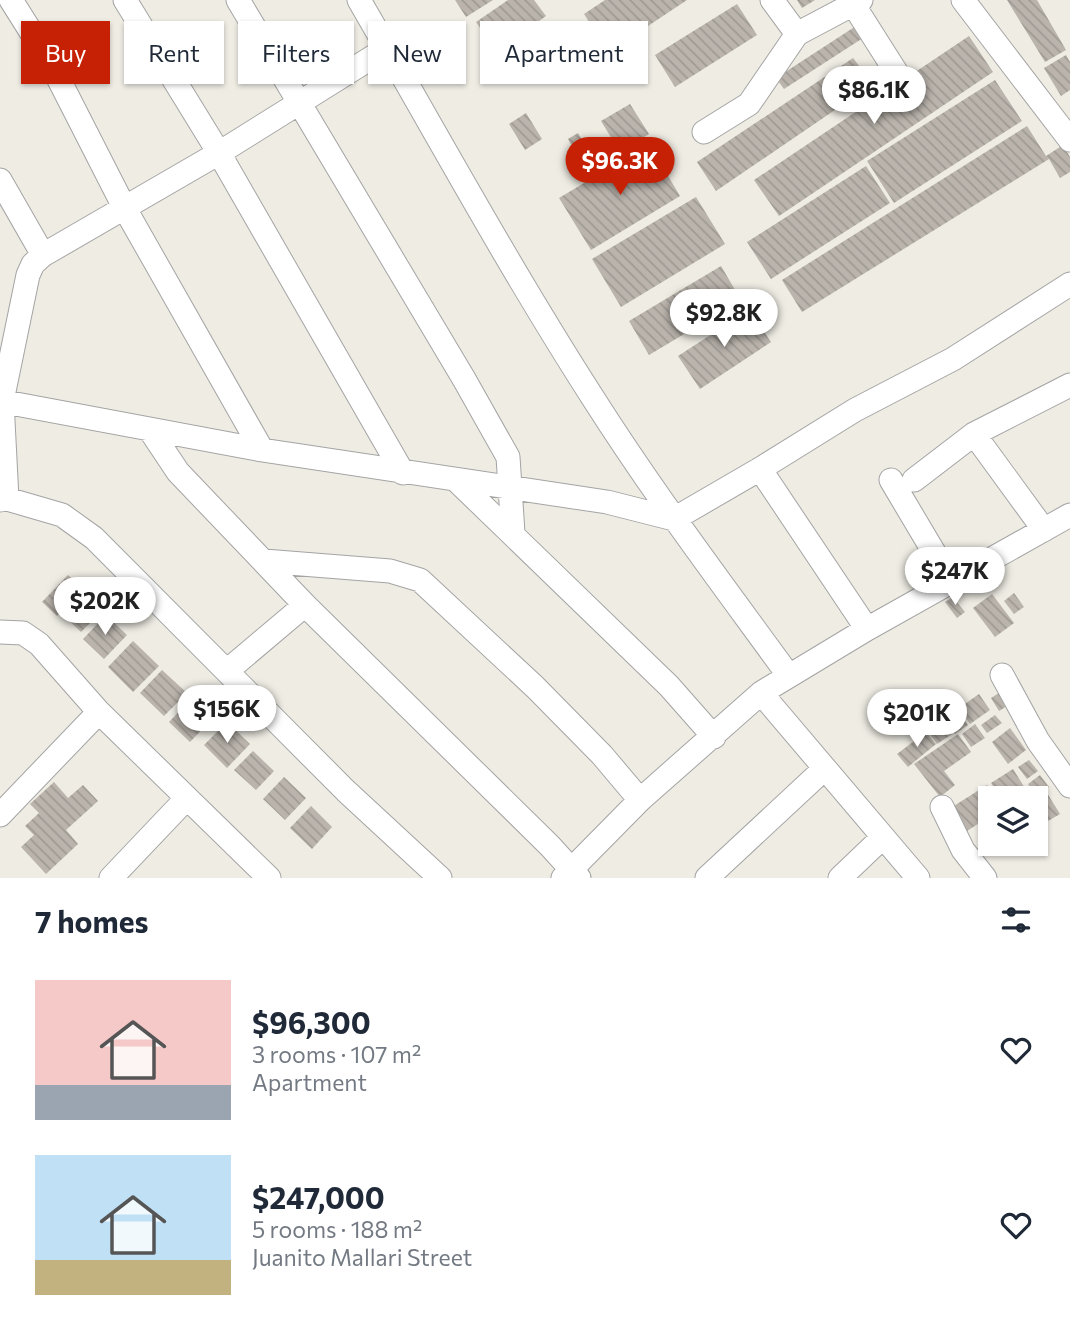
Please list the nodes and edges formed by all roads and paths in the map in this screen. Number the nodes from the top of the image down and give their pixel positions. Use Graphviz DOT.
graph roads {
  1 [pos="11,0"];
  2 [pos="125,0"];
  3 [pos="238,0"];
  4 [pos="359,0"];
  5 [pos="772,0"];
  6 [pos="963,0"];
  7 [pos="857,2"];
  8 [pos="371,21"];
  9 [pos="797,34"];
  10 [pos="368,60"];
  11 [pos="898,75"];
  12 [pos="408,84"];
  13 [pos="301,104"];
  14 [pos="704,132"];
  15 [pos="1070,140"];
  16 [pos="219,153"];
  17 [pos="0,180"];
  18 [pos="124,207"];
  19 [pos="43,254"];
  20 [pos="1070,284"];
  21 [pos="1068,391"];
  22 [pos="1,401"];
  23 [pos="150,430"];
  24 [pos="974,434"];
  25 [pos="262,450"];
  26 [pos="760,469"];
  27 [pos="403,472"];
  28 [pos="456,480"];
  29 [pos="509,487"];
  30 [pos="3,499"];
  31 [pos="1070,515"];
  32 [pos="674,519"];
  33 [pos="1044,530"];
  34 [pos="513,533"];
  35 [pos="264,561"];
  36 [pos="951,581"];
  37 [pos="305,604"];
  38 [pos="867,629"];
  39 [pos="0,632"];
  40 [pos="228,670"];
  41 [pos="1002,675"];
  42 [pos="789,676"];
  43 [pos="761,693"];
  44 [pos="99,712"];
  45 [pos="714,737"];
  46 [pos="824,769"];
  47 [pos="1070,786"];
  48 [pos="187,798"];
  49 [pos="640,800"];
  50 [pos="942,807"];
  51 [pos="0,815"];
  52 [pos="883,837"];
  53 [pos="571,875"];
  54 [pos="111,878"];
  55 [pos="269,878"];
  56 [pos="440,878"];
  57 [pos="707,878"];
  58 [pos="840,878"];
  59 [pos="918,878"];
  60 [pos="985,878"];
  1 -- 18 [label="street"];
  2 -- 16 [label="street"];
  3 -- 13 [label="street"];
  4 -- 8 [label="street"];
  5 -- 9 [label="street"];
  6 -- 15 [label="street"];
  7 -- 9 [label="street"];
  7 -- 11 [label="street"];
  9 -- 14 [label="street"];
  10 -- 13 [label="street"];
  12 -- 32 [label="street"];
  13 -- 16 [label="street"];
  13 -- 29 [label="street"];
  16 -- 18 [label="street"];
  16 -- 27 [label="street"];
  17 -- 19 [label="street"];
  18 -- 19 [label="street"];
  18 -- 25 [label="street"];
  19 -- 22 [label="street"];
  20 -- 26 [label="street"];
  21 -- 24 [label="street"];
  22 -- 23 [label="street"];
  22 -- 30 [label="street"];
  23 -- 25 [label="street"];
  23 -- 35 [label="street"];
  24 -- 33 [label="street"];
  24 -- 36 [label="street"];
  25 -- 27 [label="street"];
  26 -- 32 [label="street"];
  26 -- 38 [label="street"];
  27 -- 28 [label="street"];
  28 -- 29 [label="street"];
  28 -- 34 [label="street"];
  29 -- 32 [label="street"];
  29 -- 34 [label="street"];
  30 -- 40 [label="street"];
  31 -- 33 [label="street"];
  32 -- 42 [label="street"];
  33 -- 36 [label="street"];
  34 -- 45 [label="street"];
  35 -- 37 [label="street"];
  35 -- 49 [label="street"];
  36 -- 38 [label="street"];
  37 -- 40 [label="street"];
  37 -- 53 [label="street"];
  38 -- 42 [label="street"];
  39 -- 44 [label="street"];
  40 -- 56 [label="street"];
  41 -- 47 [label="street"];
  42 -- 43 [label="street"];
  43 -- 45 [label="street"];
  43 -- 46 [label="street"];
  44 -- 48 [label="street"];
  44 -- 51 [label="street"];
  45 -- 49 [label="street"];
  46 -- 52 [label="street"];
  46 -- 57 [label="street"];
  48 -- 54 [label="street"];
  48 -- 55 [label="street"];
  49 -- 53 [label="street"];
  50 -- 60 [label="street"];
  52 -- 58 [label="street"];
  52 -- 59 [label="street"];
}
